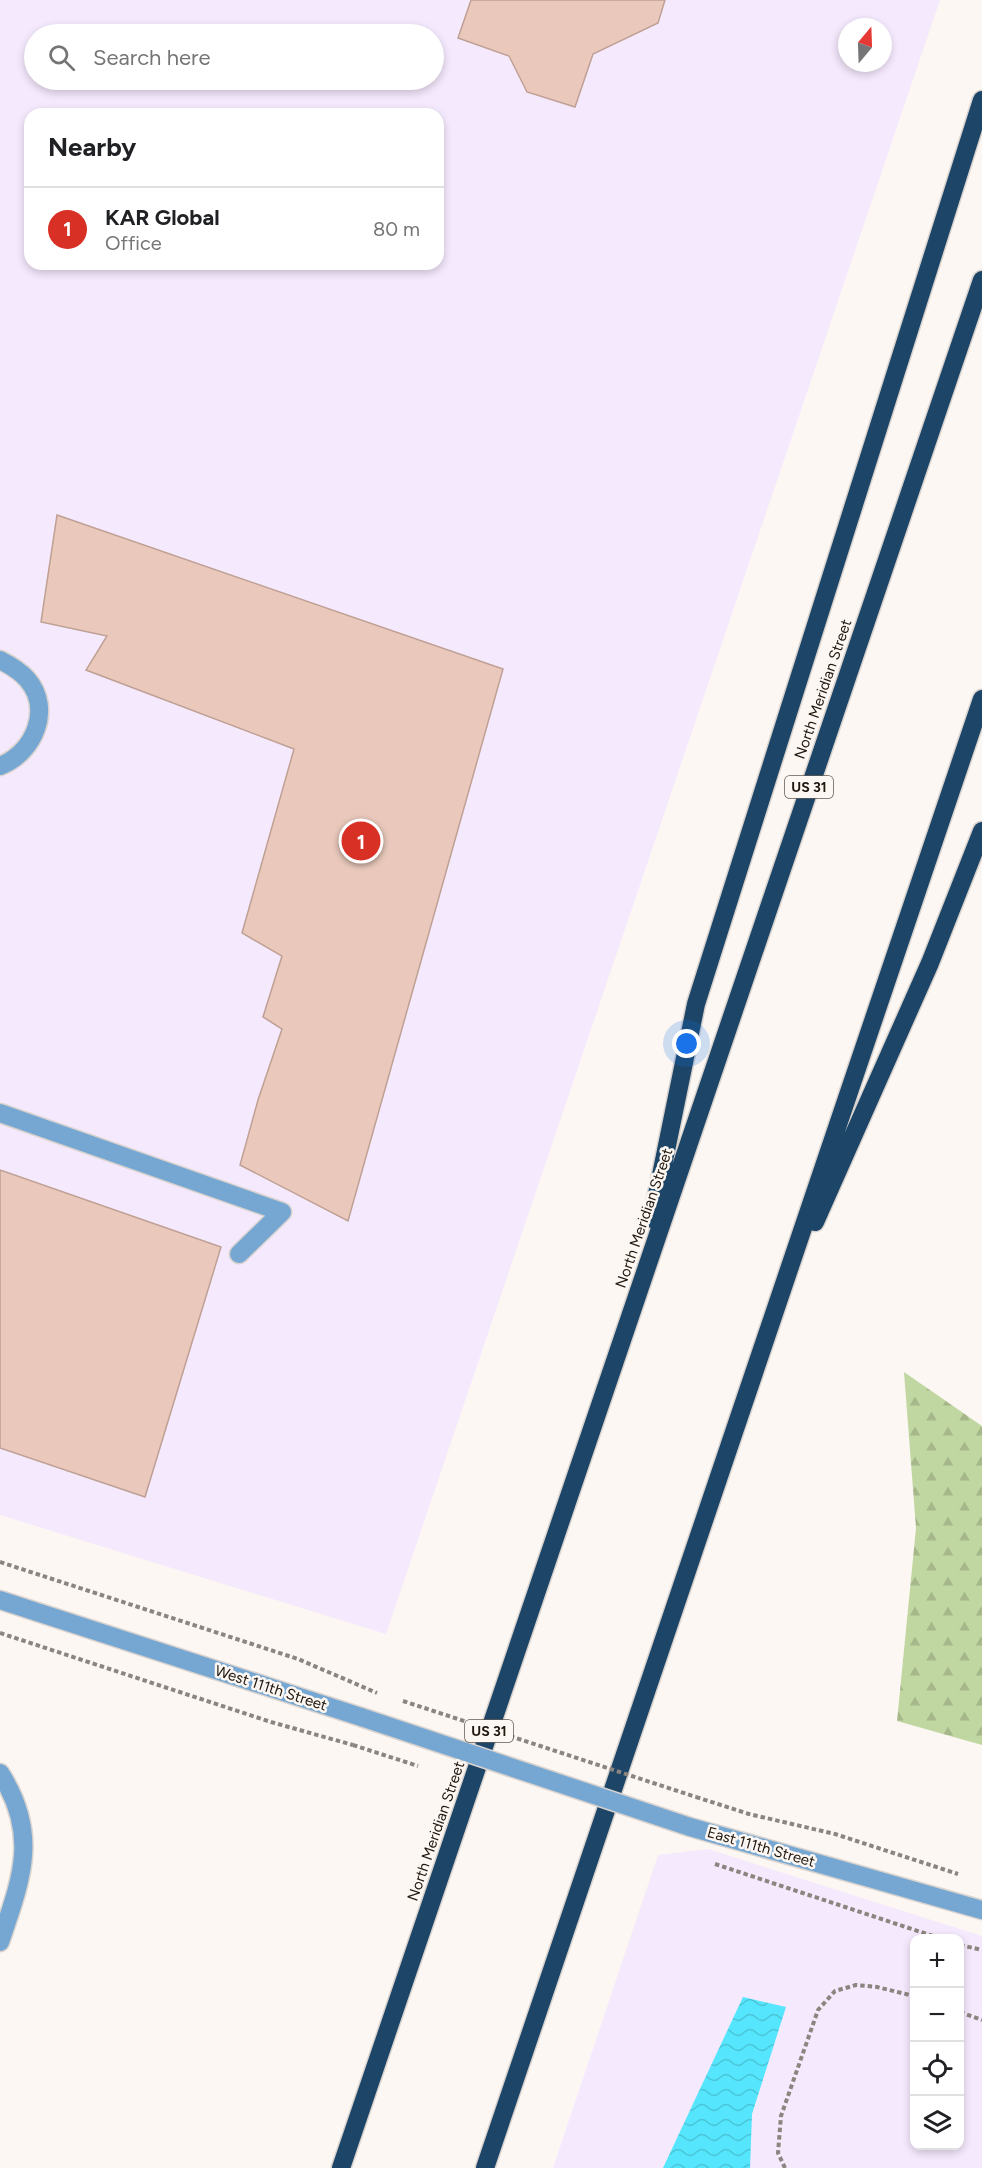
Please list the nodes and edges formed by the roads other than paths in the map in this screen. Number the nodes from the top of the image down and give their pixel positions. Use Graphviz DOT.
graph roads {
  1 [pos="982,100"];
  2 [pos="982,279"];
  3 [pos="0,660"];
  4 [pos="982,699"];
  5 [pos="0,766"];
  6 [pos="982,831"];
  7 [pos="0,1113"];
  8 [pos="239,1254"];
  9 [pos="636,1294"];
  10 [pos="768,1328"];
  11 [pos="0,1600"];
  12 [pos="0,1773"];
  13 [pos="542,1777"];
  14 [pos="982,1910"];
  15 [pos="0,1942"];
  16 [pos="341,2168"];
  17 [pos="485,2168"];
  1 -- 9 [label="highway"];
  2 -- 9 [label="highway, North Meridian Street / US 31"];
  3 -- 5 [label="street"];
  4 -- 10 [label="highway"];
  6 -- 10 [label="highway"];
  7 -- 8 [label="street"];
  9 -- 16 [label="highway, North Meridian Street / US 31"];
  10 -- 17 [label="highway"];
  11 -- 13 [label="street, West 111th Street, bridge"];
  12 -- 15 [label="street"];
  13 -- 14 [label="street, East 111th Street, bridge"];
}
